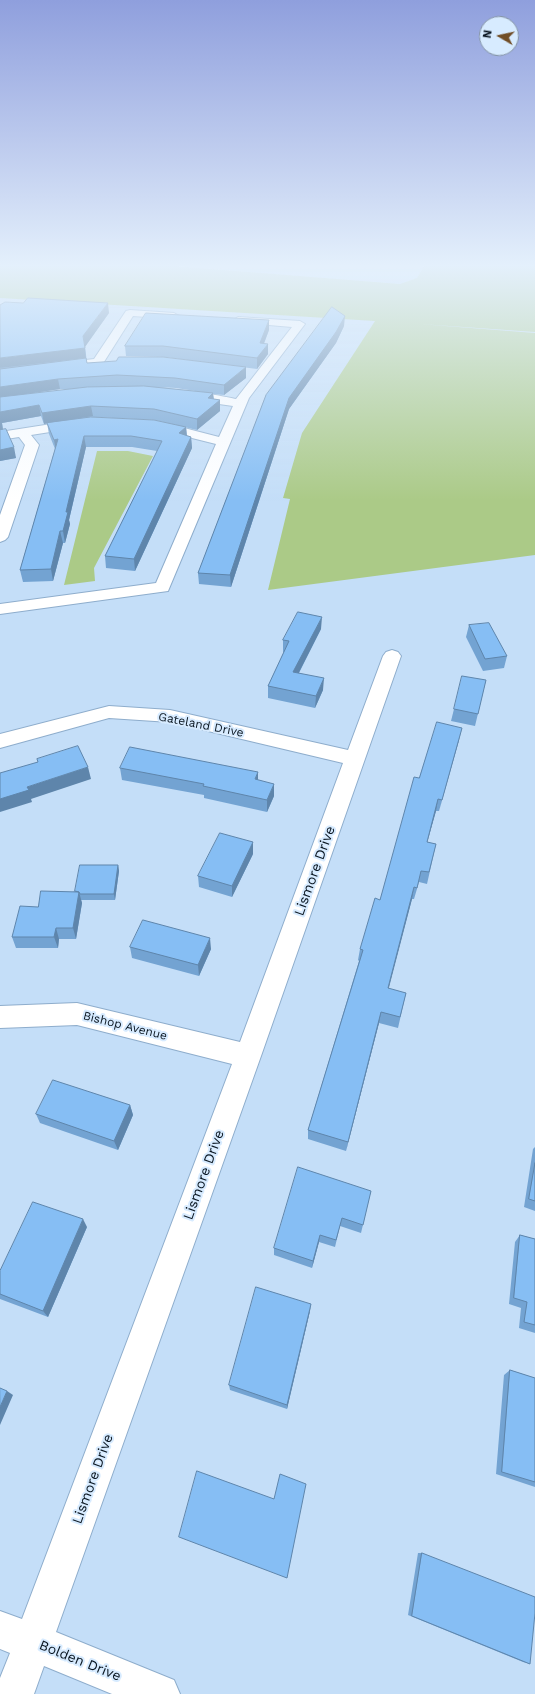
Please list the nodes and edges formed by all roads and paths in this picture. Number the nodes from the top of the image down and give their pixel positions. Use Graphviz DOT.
graph roads {
  1 [pos="110,343"];
  2 [pos="285,343"];
  3 [pos="98,362"];
  4 [pos="113,362"];
  5 [pos="53,368"];
  6 [pos="246,373"];
  7 [pos="260,375"];
  8 [pos="174,394"];
  9 [pos="240,404"];
  10 [pos="93,422"];
  11 [pos="147,424"];
  12 [pos="22,432"];
  13 [pos="0,436"];
  14 [pos="224,442"];
  15 [pos="0,537"];
  16 [pos="0,609"];
  17 [pos="392,656"];
  18 [pos="0,741"];
  19 [pos="355,759"];
  20 [pos="0,1017"];
  21 [pos="248,1056"];
  22 [pos="16,1636"];
  23 [pos="14,1694"];
  24 [pos="160,1694"];
  1 -- 3 [label="street"];
  2 -- 7 [label="street"];
  3 -- 4 [label="street"];
  3 -- 5 [label="street"];
  6 -- 7 [label="street"];
  7 -- 9 [label="street"];
  8 -- 9 [label="street"];
  9 -- 14 [label="street"];
  10 -- 12 [label="street"];
  11 -- 14 [label="street"];
  12 -- 13 [label="street"];
  12 -- 15 [label="street"];
  14 -- 16 [label="street"];
  17 -- 19 [label="street, Lismore Drive"];
  18 -- 19 [label="street, Gateland Drive"];
  19 -- 21 [label="street, Lismore Drive"];
  20 -- 21 [label="street, Bishop Avenue"];
  21 -- 22 [label="street, Lismore Drive"];
  22 -- 23 [label="street, Lismore Drive"];
  22 -- 24 [label="street, Bolden Drive"];
}
